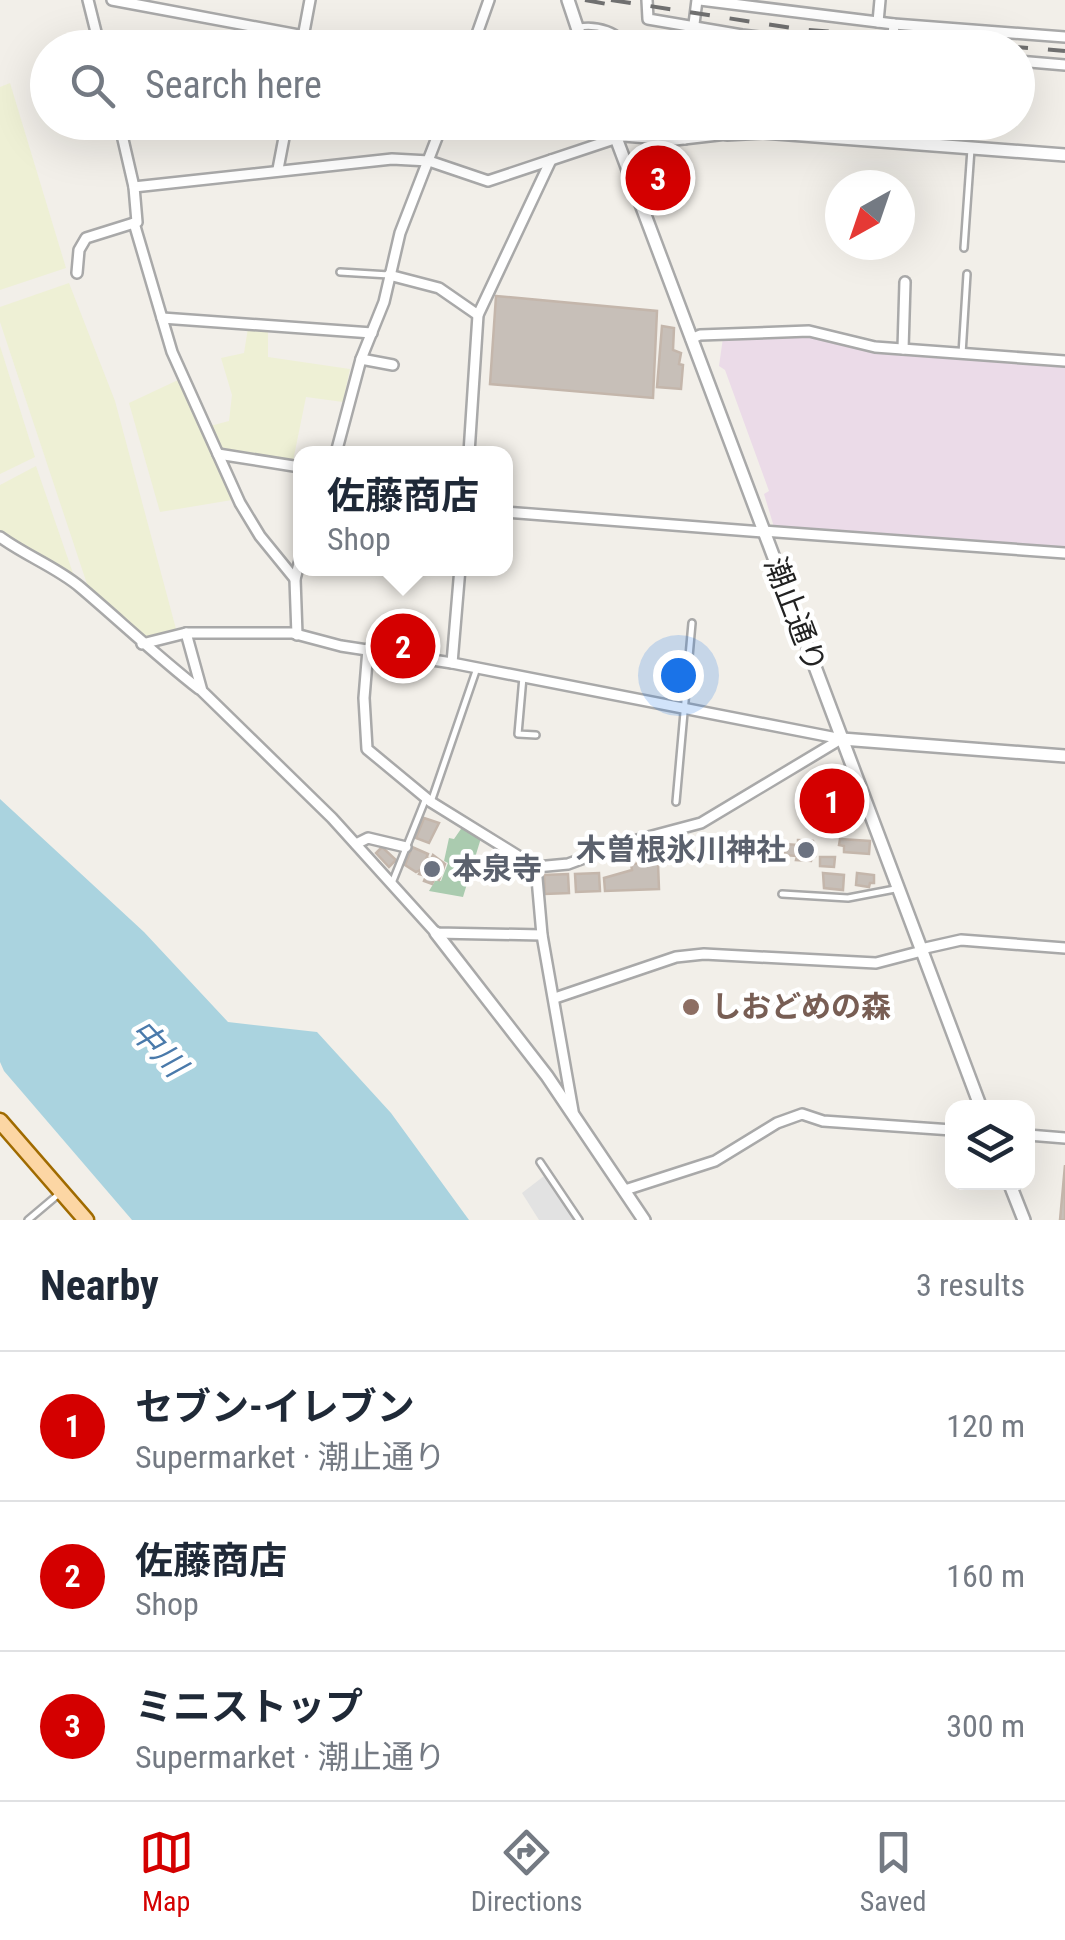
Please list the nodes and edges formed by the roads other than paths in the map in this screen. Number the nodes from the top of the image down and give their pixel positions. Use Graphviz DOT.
graph roads {
  1 [pos="88,0"];
  2 [pos="112,0"];
  3 [pos="310,0"];
  4 [pos="488,0"];
  5 [pos="647,0"];
  6 [pos="699,0"];
  7 [pos="880,0"];
  8 [pos="566,1"];
  9 [pos="878,22"];
  10 [pos="894,24"];
  11 [pos="693,26"];
  12 [pos="578,27"];
  13 [pos="96,30"];
  14 [pos="271,30"];
  15 [pos="304,30"];
  16 [pos="478,30"];
  17 [pos="579,30"];
  18 [pos="605,30"];
  19 [pos="693,30"];
  20 [pos="715,30"];
  21 [pos="894,30"];
  22 [pos="973,30"];
  23 [pos="1035,35"];
  24 [pos="1065,37"];
  25 [pos="1035,62"];
  26 [pos="1065,65"];
  27 [pos="122,140"];
  28 [pos="284,140"];
  29 [pos="437,140"];
  30 [pos="609,140"];
  31 [pos="616,140"];
  32 [pos="871,140"];
  33 [pos="884,141"];
  34 [pos="971,148"];
  35 [pos="1065,155"];
  36 [pos="551,160"];
  37 [pos="429,161"];
  38 [pos="278,169"];
  39 [pos="134,187"];
  40 [pos="134,223"];
  41 [pos="964,248"];
  42 [pos="340,272"];
  43 [pos="77,273"];
  44 [pos="967,274"];
  45 [pos="389,275"];
  46 [pos="906,282"];
  47 [pos="478,316"];
  48 [pos="162,318"];
  49 [pos="372,333"];
  50 [pos="691,339"];
  51 [pos="902,349"];
  52 [pos="962,354"];
  53 [pos="361,358"];
  54 [pos="1065,362"];
  55 [pos="392,365"];
  56 [pos="338,446"];
  57 [pos="470,446"];
  58 [pos="218,454"];
  59 [pos="293,465"];
  60 [pos="513,513"];
  61 [pos="763,531"];
  62 [pos="0,537"];
  63 [pos="1065,553"];
  64 [pos="296,576"];
  65 [pos="459,576"];
  66 [pos="295,579"];
  67 [pos="692,623"];
  68 [pos="186,633"];
  69 [pos="297,634"];
  70 [pos="142,644"];
  71 [pos="368,649"];
  72 [pos="452,663"];
  73 [pos="477,668"];
  74 [pos="523,677"];
  75 [pos="202,691"];
  76 [pos="683,708"];
  77 [pos="536,735"];
  78 [pos="842,738"];
  79 [pos="1065,756"];
  80 [pos="429,800"];
  81 [pos="676,802"];
  82 [pos="356,844"];
  83 [pos="406,847"];
  84 [pos="536,868"];
  85 [pos="392,883"];
  86 [pos="898,888"];
  87 [pos="782,894"];
  88 [pos="436,932"];
  89 [pos="542,934"];
  90 [pos="1065,948"];
  91 [pos="921,950"];
  92 [pos="555,998"];
  93 [pos="978,1100"];
  94 [pos="574,1114"];
  95 [pos="0,1122"];
  96 [pos="945,1129"];
  97 [pos="1035,1136"];
  98 [pos="1065,1138"];
  99 [pos="540,1162"];
  100 [pos="625,1190"];
  101 [pos="1013,1190"];
  102 [pos="62,1192"];
  103 [pos="28,1220"];
  104 [pos="86,1220"];
  105 [pos="578,1220"];
  106 [pos="644,1220"];
  107 [pos="1024,1220"];
  1 -- 13 [label="street"];
  2 -- 14 [label="street"];
  3 -- 15 [label="street"];
  4 -- 16 [label="street"];
  5 -- 11 [label="street"];
  6 -- 9 [label="street"];
  6 -- 11 [label="street"];
  7 -- 9 [label="street"];
  8 -- 12 [label="street"];
  9 -- 10 [label="street"];
  10 -- 21 [label="street"];
  10 -- 22 [label="street"];
  11 -- 19 [label="street"];
  11 -- 20 [label="street"];
  12 -- 17 [label="street"];
  12 -- 18 [label="lane"];
  23 -- 24 [label="street"];
  25 -- 26 [label="street"];
  27 -- 39 [label="street"];
  28 -- 38 [label="street"];
  29 -- 37 [label="street"];
  30 -- 36 [label="street"];
  31 -- 50 [label="street, 潮止通り"];
  32 -- 33 [label="street"];
  33 -- 34 [label="street"];
  34 -- 35 [label="street"];
  34 -- 41 [label="lane"];
  36 -- 37 [label="street"];
  36 -- 47 [label="street"];
  37 -- 38 [label="street"];
  37 -- 45 [label="street"];
  38 -- 39 [label="street"];
  39 -- 40 [label="street"];
  40 -- 43 [label="street"];
  40 -- 48 [label="street"];
  42 -- 45 [label="lane"];
  44 -- 52 [label="lane"];
  45 -- 47 [label="street"];
  45 -- 49 [label="street"];
  46 -- 51 [label="street"];
  47 -- 57 [label="street"];
  48 -- 49 [label="street"];
  48 -- 58 [label="street"];
  49 -- 53 [label="street"];
  50 -- 51 [label="street"];
  50 -- 61 [label="street, 潮止通り"];
  51 -- 52 [label="street"];
  52 -- 54 [label="street"];
  53 -- 55 [label="street"];
  53 -- 56 [label="street"];
  58 -- 59 [label="street"];
  58 -- 66 [label="street"];
  60 -- 61 [label="street"];
  61 -- 63 [label="street"];
  61 -- 78 [label="street, 潮止通り"];
  62 -- 70 [label="street"];
  64 -- 66 [label="street"];
  65 -- 72 [label="street"];
  66 -- 69 [label="street"];
  67 -- 76 [label="lane"];
  68 -- 69 [label="street"];
  68 -- 70 [label="street"];
  68 -- 75 [label="street"];
  69 -- 71 [label="street"];
  70 -- 75 [label="street"];
  71 -- 72 [label="street"];
  71 -- 80 [label="street"];
  72 -- 73 [label="street"];
  73 -- 74 [label="street"];
  73 -- 80 [label="lane"];
  74 -- 76 [label="street"];
  74 -- 77 [label="lane"];
  75 -- 82 [label="street"];
  76 -- 78 [label="street"];
  76 -- 81 [label="lane"];
  78 -- 79 [label="street"];
  78 -- 84 [label="street"];
  78 -- 86 [label="street, 潮止通り"];
  80 -- 83 [label="lane"];
  80 -- 84 [label="street"];
  82 -- 83 [label="street"];
  82 -- 85 [label="street"];
  83 -- 85 [label="lane"];
  84 -- 89 [label="street"];
  85 -- 88 [label="street"];
  86 -- 87 [label="lane"];
  86 -- 91 [label="street, 潮止通り"];
  88 -- 89 [label="street"];
  88 -- 94 [label="street"];
  89 -- 92 [label="street"];
  90 -- 91 [label="street"];
  91 -- 92 [label="street"];
  91 -- 93 [label="street, 潮止通り"];
  92 -- 94 [label="street"];
  94 -- 100 [label="street"];
  95 -- 102 [label="main road"];
  96 -- 100 [label="street"];
  97 -- 98 [label="street"];
  99 -- 105 [label="lane"];
  100 -- 106 [label="street"];
  101 -- 107 [label="street"];
  102 -- 103 [label="lane"];
  102 -- 104 [label="main road"];
}
